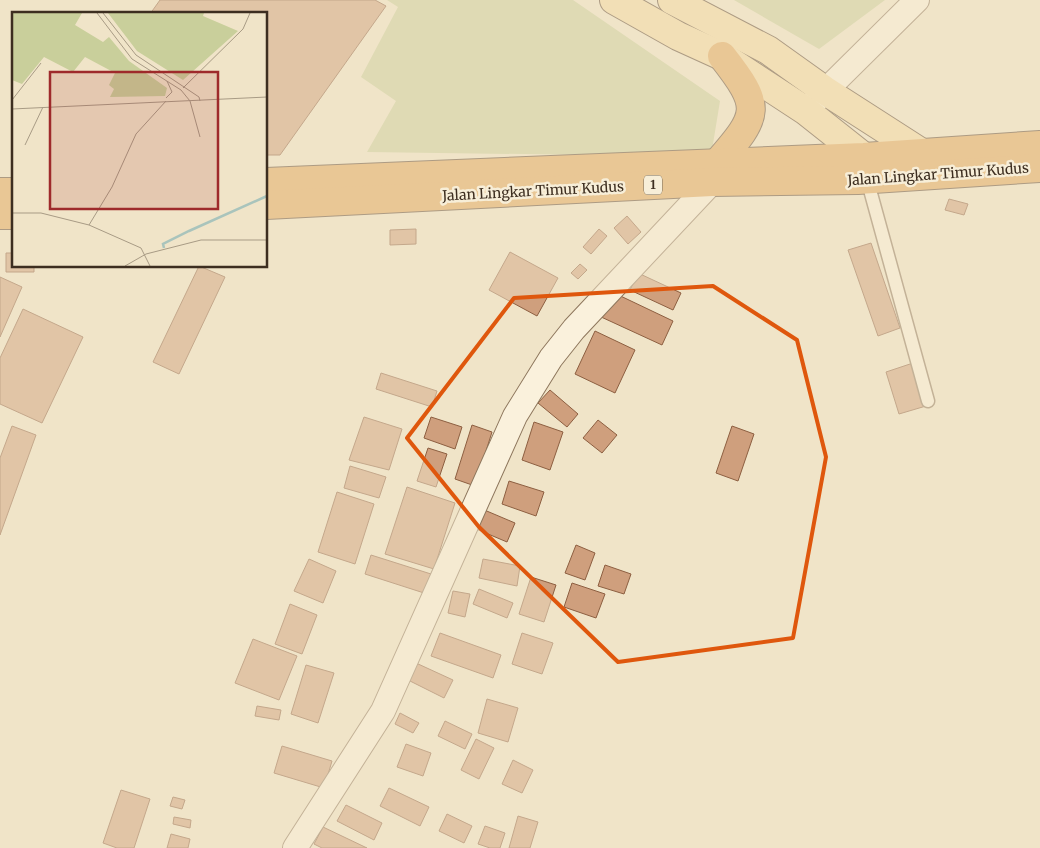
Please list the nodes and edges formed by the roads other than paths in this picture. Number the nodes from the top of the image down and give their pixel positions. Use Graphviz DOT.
graph roads {
  1 [pos="614,0"];
  2 [pos="672,0"];
  3 [pos="917,0"];
  4 [pos="722,56"];
  5 [pos="824,90"];
  6 [pos="806,111"];
  7 [pos="1040,145"];
  8 [pos="923,164"];
  9 [pos="865,168"];
  10 [pos="1040,168"];
  11 [pos="715,172"];
  12 [pos="268,182"];
  13 [pos="268,205"];
  14 [pos="928,401"];
  15 [pos="295,848"];
  1 -- 4 [label="main road"];
  2 -- 5 [label="main road"];
  3 -- 5 [label="street"];
  4 -- 6 [label="main road"];
  4 -- 11 [label="highway"];
  5 -- 6 [label="street"];
  5 -- 8 [label="main road"];
  6 -- 9 [label="main road"];
  7 -- 8 [label="highway, Jalan Lingkar Timur Kudus / 1"];
  8 -- 9 [label="highway, Jalan Lingkar Timur Kudus / 1"];
  8 -- 10 [label="highway, Jalan Lingkar Timur Kudus / 1"];
  9 -- 11 [label="highway, Jalan Lingkar Timur Kudus / 1"];
  9 -- 14 [label="lane"];
  11 -- 12 [label="highway, Jalan Lingkar Timur Kudus / 1"];
  11 -- 13 [label="highway, Jalan Lingkar Timur Kudus / 1"];
  11 -- 15 [label="street"];
}
